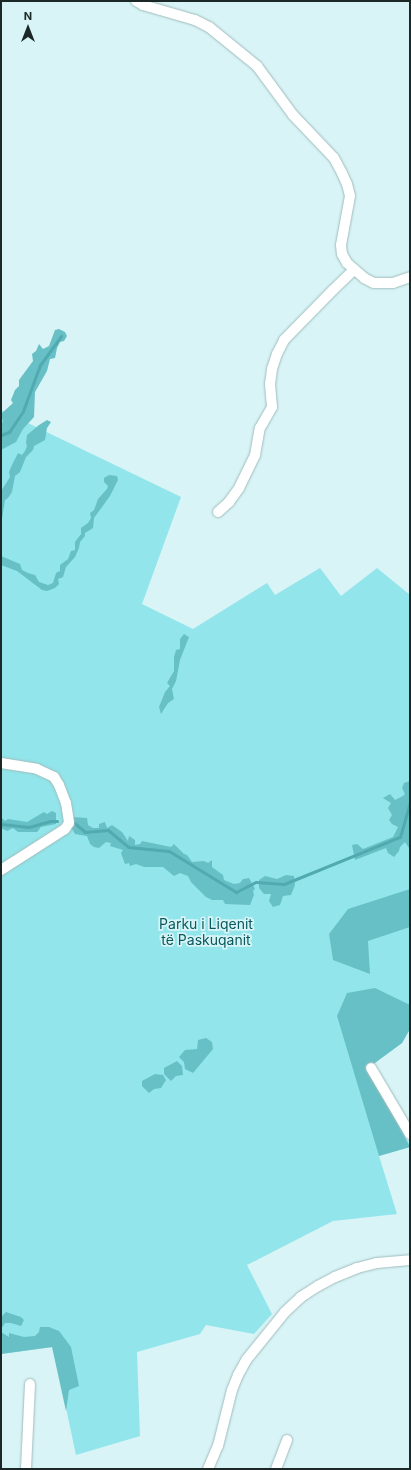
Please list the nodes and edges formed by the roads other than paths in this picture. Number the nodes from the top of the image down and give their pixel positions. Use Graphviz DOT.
graph roads {
  1 [pos="136,1"];
  2 [pos="354,270"];
  3 [pos="410,277"];
  4 [pos="218,512"];
  5 [pos="1,763"];
  6 [pos="1,870"];
  7 [pos="371,1068"];
  8 [pos="410,1134"];
  9 [pos="410,1260"];
  10 [pos="30,1384"];
  11 [pos="287,1440"];
  12 [pos="26,1469"];
  13 [pos="208,1469"];
  14 [pos="276,1469"];
  1 -- 2 [label="street"];
  2 -- 3 [label="street"];
  2 -- 4 [label="street"];
  5 -- 6 [label="street"];
  7 -- 8 [label="street"];
  9 -- 13 [label="street"];
  10 -- 12 [label="street"];
  11 -- 14 [label="street"];
}
